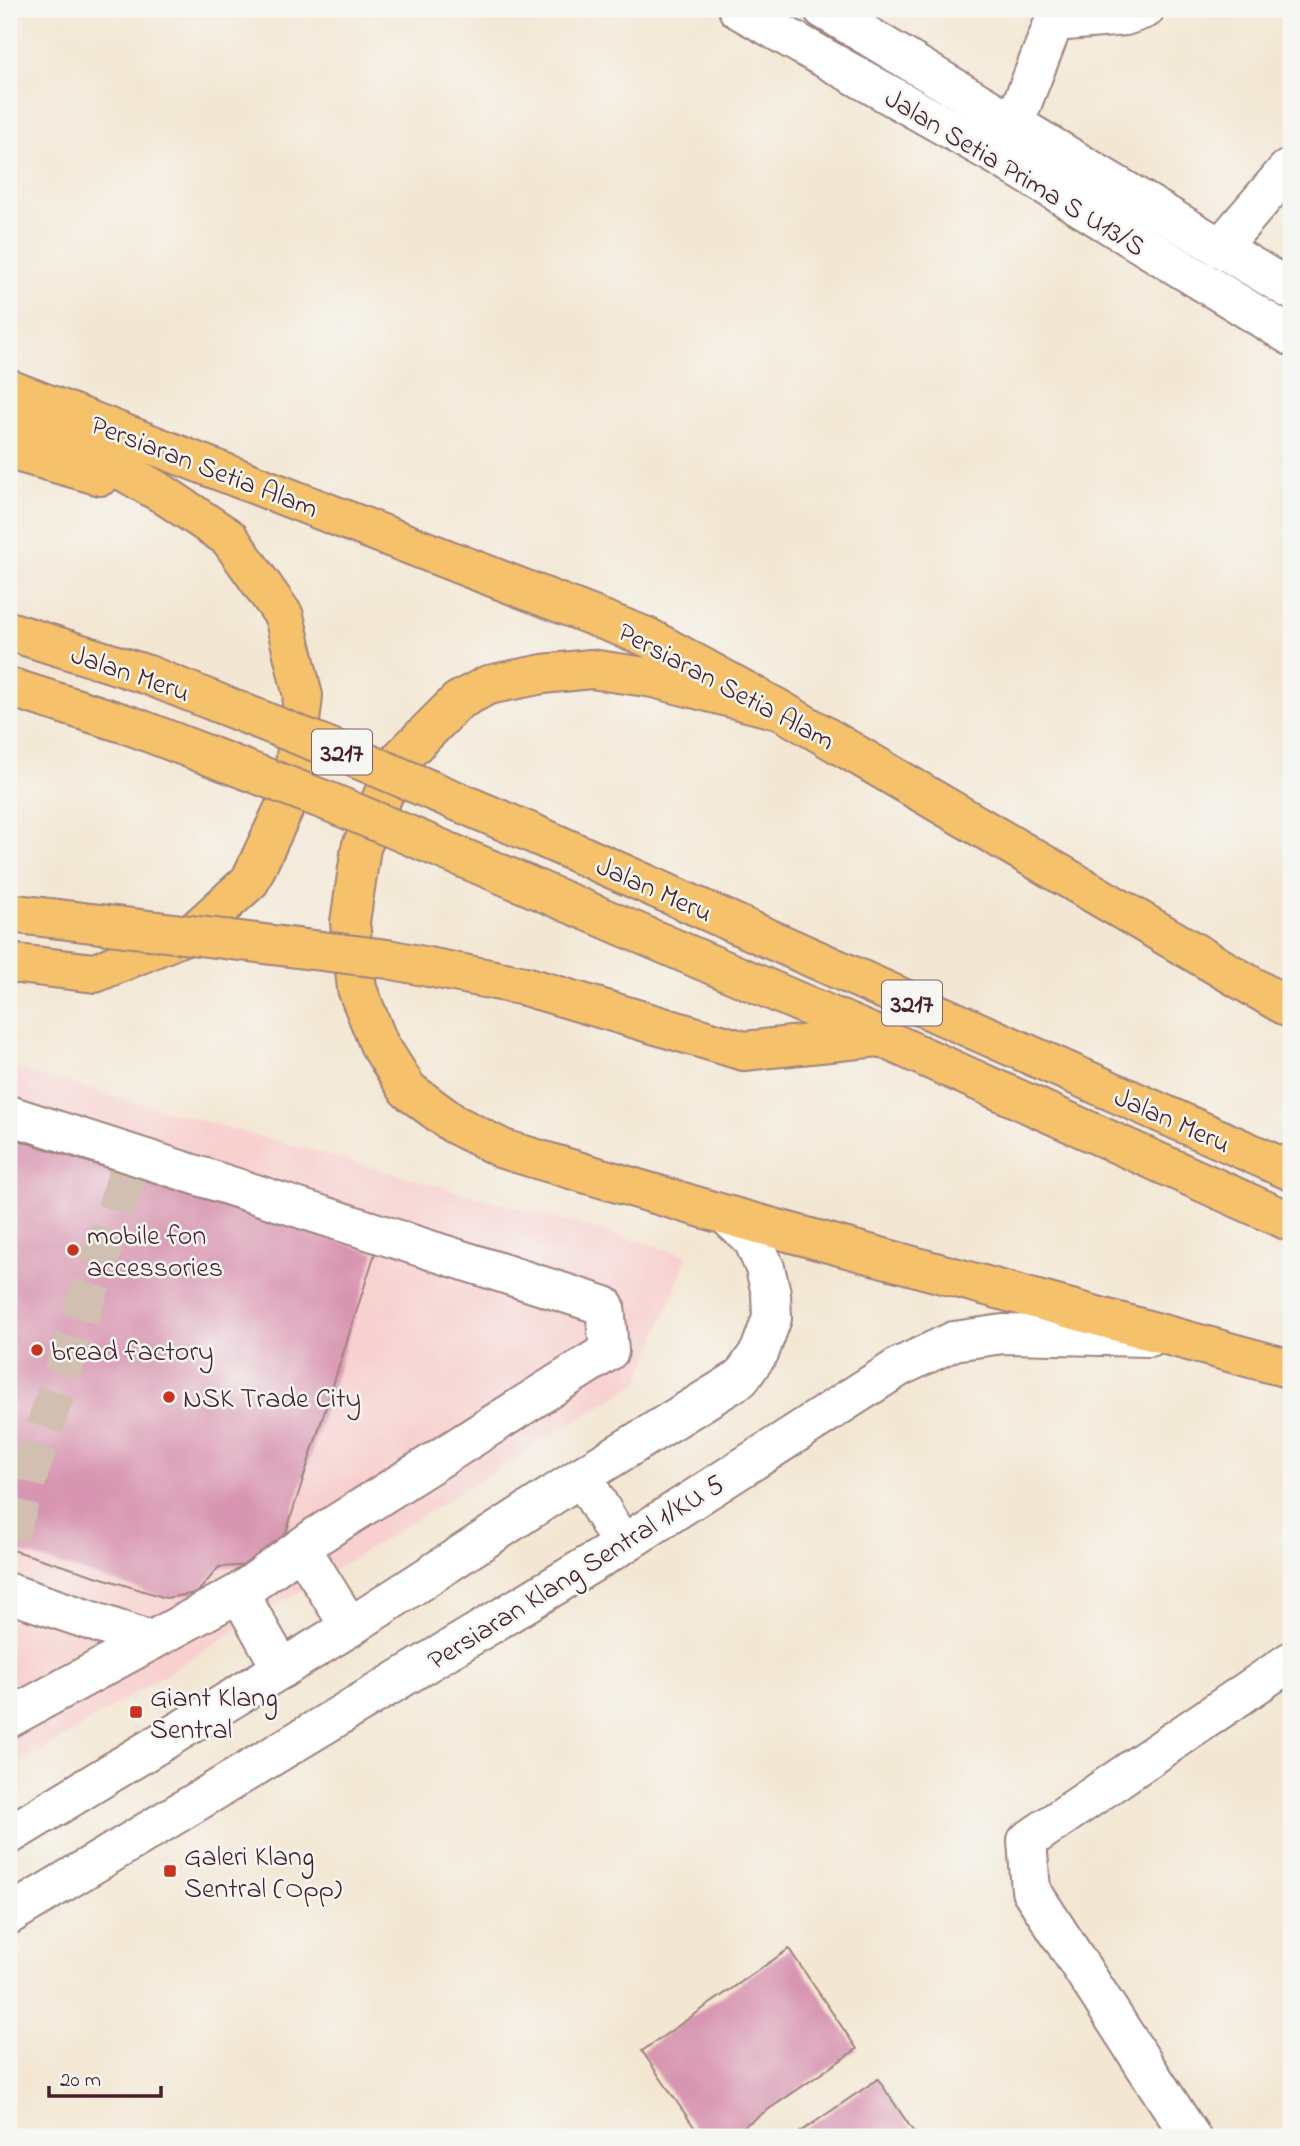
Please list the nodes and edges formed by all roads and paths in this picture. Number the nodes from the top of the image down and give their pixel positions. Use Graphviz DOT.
graph roads {
  1 [pos="738,9"];
  2 [pos="823,9"];
  3 [pos="1145,9"];
  4 [pos="1057,16"];
  5 [pos="1007,141"];
  6 [pos="1290,168"];
  7 [pos="1220,248"];
  8 [pos="1291,290"];
  9 [pos="1291,336"];
  10 [pos="9,389"];
  11 [pos="9,414"];
  12 [pos="9,450"];
  13 [pos="163,495"];
  14 [pos="9,631"];
  15 [pos="9,687"];
  16 [pos="782,711"];
  17 [pos="9,913"];
  18 [pos="9,963"];
  19 [pos="1291,1009"];
  20 [pos="880,1037"];
  21 [pos="9,1115"];
  22 [pos="1291,1171"];
  23 [pos="726,1214"];
  24 [pos="1291,1222"];
  25 [pos="1172,1337"];
  26 [pos="1291,1369"];
  27 [pos="582,1476"];
  28 [pos="622,1545"];
  29 [pos="301,1548"];
  30 [pos="9,1593"];
  31 [pos="239,1593"];
  32 [pos="350,1627"];
  33 [pos="151,1641"];
  34 [pos="1291,1661"];
  35 [pos="282,1669"];
  36 [pos="9,1718"];
  37 [pos="9,1835"];
  38 [pos="10,1911"];
  39 [pos="1191,2137"];
  1 -- 5 [label="street, Jalan Setia Prima S U13/S"];
  2 -- 5 [label="street"];
  3 -- 4 [label="street"];
  4 -- 5 [label="street"];
  5 -- 7 [label="street"];
  5 -- 9 [label="street, Jalan Setia Prima S U13/S"];
  6 -- 7 [label="street"];
  7 -- 8 [label="street"];
  10 -- 16 [label="highway, Persiaran Setia Alam"];
  11 -- 13 [label="highway"];
  12 -- 13 [label="highway"];
  13 -- 18 [label="highway"];
  14 -- 22 [label="highway, Jalan Meru / 3217, bridge"];
  15 -- 20 [label="highway, Jalan Meru / 3217, bridge"];
  16 -- 19 [label="highway, Persiaran Setia Alam"];
  16 -- 23 [label="highway"];
  17 -- 20 [label="highway, bridge"];
  20 -- 24 [label="highway, Jalan Meru / 3217"];
  21 -- 29 [label="street"];
  23 -- 25 [label="highway"];
  23 -- 27 [label="street"];
  25 -- 26 [label="highway"];
  25 -- 28 [label="street, Persiaran Klang Sentral 1/KU 5"];
  27 -- 28 [label="street"];
  27 -- 32 [label="street"];
  28 -- 38 [label="street, Persiaran Klang Sentral 1/KU 5"];
  29 -- 31 [label="street"];
  29 -- 32 [label="street"];
  30 -- 33 [label="street"];
  31 -- 33 [label="street"];
  31 -- 35 [label="street"];
  32 -- 35 [label="street"];
  33 -- 36 [label="street"];
  34 -- 39 [label="street"];
  35 -- 37 [label="street"];
}
